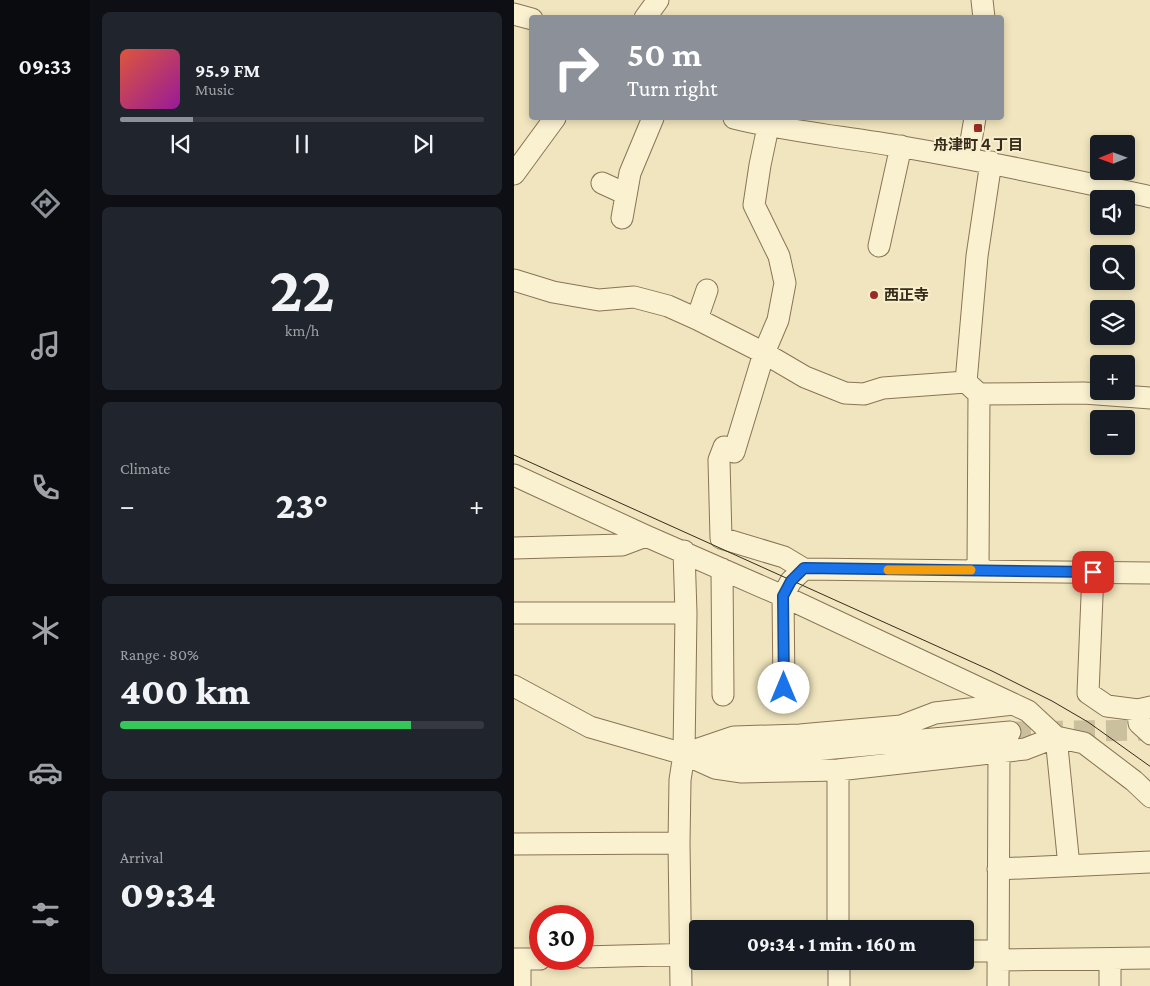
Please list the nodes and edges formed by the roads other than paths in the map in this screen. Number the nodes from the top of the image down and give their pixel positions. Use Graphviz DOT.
graph roads {
  1 [pos="658,0"];
  2 [pos="982,0"];
  3 [pos="514,14"];
  4 [pos="647,15"];
  5 [pos="984,15"];
  6 [pos="529,18"];
  7 [pos="554,120"];
  8 [pos="652,120"];
  9 [pos="742,120"];
  10 [pos="975,120"];
  11 [pos="768,127"];
  12 [pos="901,146"];
  13 [pos="968,158"];
  14 [pos="991,162"];
  15 [pos="514,174"];
  16 [pos="602,183"];
  17 [pos="626,194"];
  18 [pos="1150,197"];
  19 [pos="622,218"];
  20 [pos="878,246"];
  21 [pos="514,280"];
  22 [pos="707,290"];
  23 [pos="697,319"];
  24 [pos="764,353"];
  25 [pos="972,388"];
  26 [pos="1150,398"];
  27 [pos="514,475"];
  28 [pos="646,536"];
  29 [pos="514,548"];
  30 [pos="684,552"];
  31 [pos="804,568"];
  32 [pos="722,569"];
  33 [pos="978,570"];
  34 [pos="1093,572"];
  35 [pos="1150,574"];
  36 [pos="783,596"];
  37 [pos="686,612"];
  38 [pos="514,613"];
  39 [pos="514,686"];
  40 [pos="784,688"];
  41 [pos="723,695"];
  42 [pos="1013,704"];
  43 [pos="1144,708"];
  44 [pos="1010,732"];
  45 [pos="1150,734"];
  46 [pos="1056,737"];
  47 [pos="999,752"];
  48 [pos="684,754"];
  49 [pos="838,770"];
  50 [pos="1150,797"];
  51 [pos="679,843"];
  52 [pos="514,844"];
  53 [pos="1150,862"];
  54 [pos="1069,866"];
  55 [pos="998,869"];
  56 [pos="838,920"];
  57 [pos="974,952"];
  58 [pos="689,954"];
  59 [pos="998,956"];
  60 [pos="594,957"];
  61 [pos="1150,958"];
  62 [pos="525,959"];
  63 [pos="1110,959"];
  64 [pos="839,970"];
  65 [pos="520,986"];
  66 [pos="681,986"];
  67 [pos="839,986"];
  68 [pos="998,986"];
  69 [pos="1110,986"];
  1 -- 4 [label="street"];
  2 -- 5 [label="street"];
  3 -- 6 [label="street"];
  7 -- 15 [label="street"];
  8 -- 17 [label="street"];
  9 -- 11 [label="street"];
  10 -- 13 [label="street"];
  11 -- 12 [label="street"];
  11 -- 24 [label="street"];
  12 -- 13 [label="street"];
  12 -- 20 [label="street"];
  13 -- 14 [label="street"];
  14 -- 18 [label="street"];
  14 -- 25 [label="street"];
  16 -- 17 [label="street"];
  17 -- 19 [label="street"];
  21 -- 23 [label="street"];
  22 -- 23 [label="street"];
  23 -- 24 [label="street"];
  24 -- 25 [label="street"];
  24 -- 31 [label="street"];
  25 -- 26 [label="street"];
  25 -- 33 [label="street"];
  27 -- 28 [label="street"];
  28 -- 29 [label="street"];
  28 -- 30 [label="street"];
  30 -- 32 [label="street"];
  30 -- 37 [label="street"];
  31 -- 33 [label="street"];
  31 -- 36 [label="street"];
  32 -- 36 [label="street"];
  32 -- 41 [label="street"];
  33 -- 34 [label="street"];
  34 -- 35 [label="street"];
  34 -- 43 [label="street"];
  36 -- 40 [label="street"];
  36 -- 42 [label="street"];
  37 -- 38 [label="street"];
  37 -- 48 [label="street"];
  39 -- 48 [label="street"];
  42 -- 46 [label="street"];
  42 -- 48 [label="street"];
  43 -- 45 [label="street"];
  44 -- 48 [label="street"];
  46 -- 47 [label="street"];
  46 -- 50 [label="street"];
  46 -- 54 [label="street"];
  47 -- 49 [label="street"];
  47 -- 55 [label="street"];
  48 -- 49 [label="street"];
  48 -- 51 [label="street"];
  49 -- 56 [label="street"];
  51 -- 52 [label="street"];
  51 -- 58 [label="street"];
  53 -- 54 [label="street"];
  54 -- 55 [label="street"];
  55 -- 59 [label="street"];
  57 -- 59 [label="street"];
  58 -- 60 [label="street"];
  58 -- 66 [label="street"];
  59 -- 63 [label="street"];
  59 -- 68 [label="street"];
  61 -- 63 [label="street"];
  62 -- 65 [label="street"];
  63 -- 69 [label="street"];
  64 -- 67 [label="street"];
}
